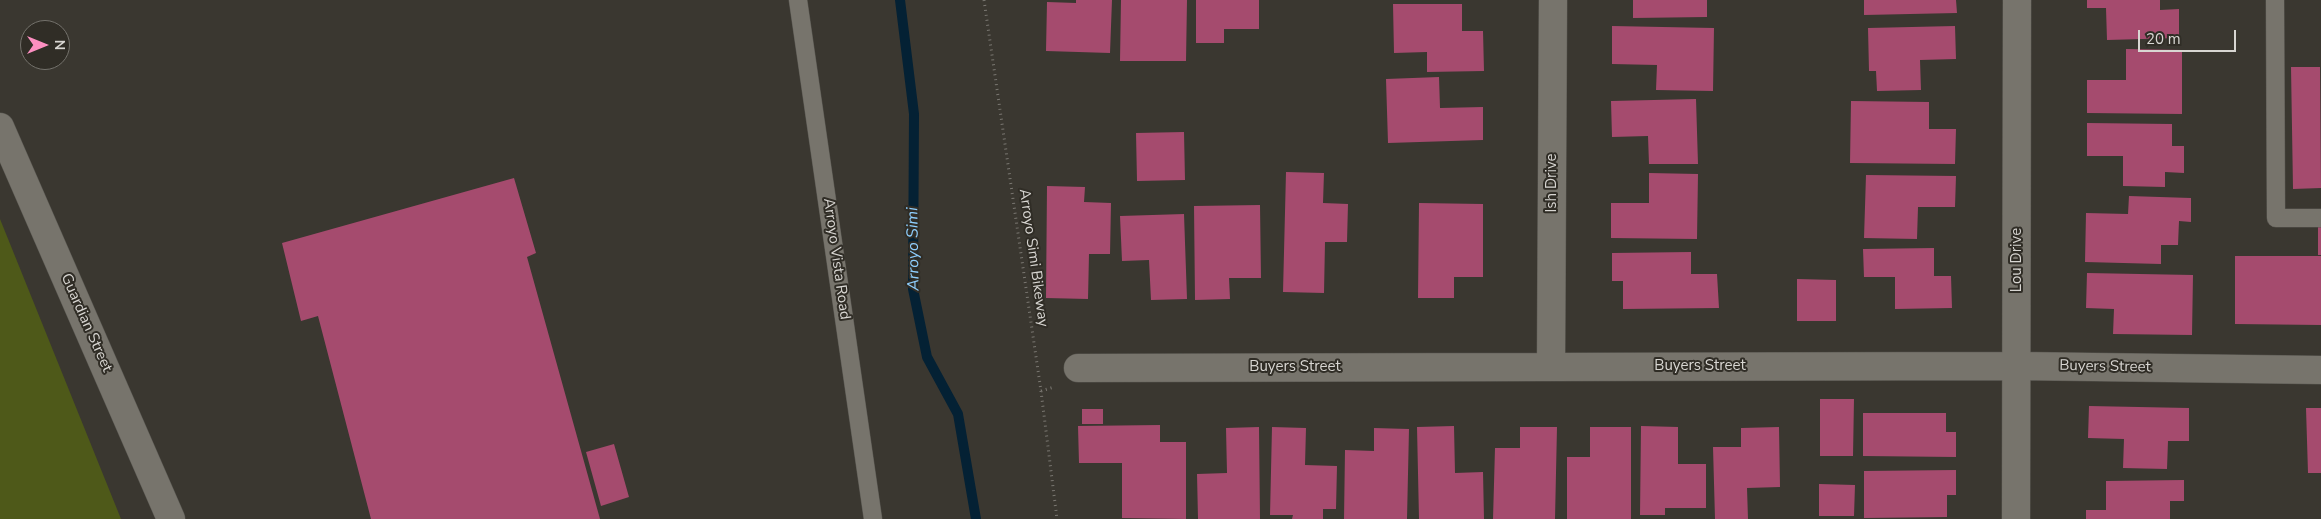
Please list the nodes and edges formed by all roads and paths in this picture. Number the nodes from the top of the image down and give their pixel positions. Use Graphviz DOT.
graph roads {
  1 [pos="798,0"];
  2 [pos="1553,0"];
  3 [pos="2017,0"];
  4 [pos="2275,0"];
  5 [pos="985,1"];
  6 [pos="0,127"];
  7 [pos="2321,218"];
  8 [pos="1551,366"];
  9 [pos="2017,366"];
  10 [pos="1078,368"];
  11 [pos="2321,370"];
  12 [pos="171,519"];
  13 [pos="873,519"];
  14 [pos="1056,519"];
  15 [pos="2016,519"];
  1 -- 13 [label="lane, Arroyo Vista Road"];
  2 -- 8 [label="street, Ish Drive"];
  3 -- 9 [label="street, Lou Drive"];
  4 -- 7 [label="lane"];
  5 -- 14 [label="path, Arroyo Simi Bikeway"];
  6 -- 12 [label="street, Guardian Street"];
  8 -- 9 [label="street, Buyers Street"];
  8 -- 10 [label="street, Buyers Street"];
  9 -- 11 [label="street, Buyers Street"];
  9 -- 15 [label="street, Lou Drive"];
}
